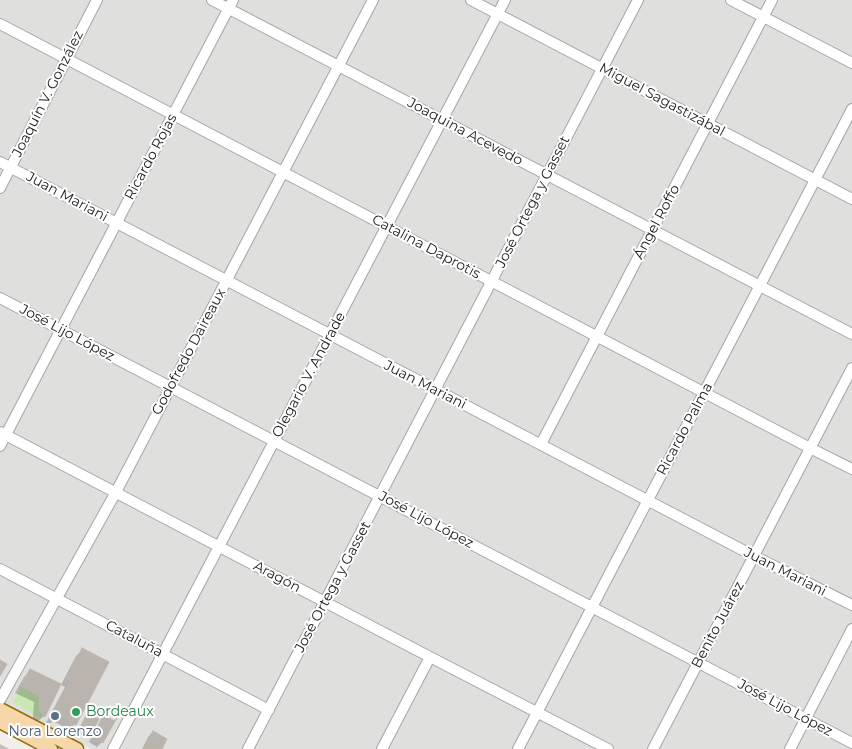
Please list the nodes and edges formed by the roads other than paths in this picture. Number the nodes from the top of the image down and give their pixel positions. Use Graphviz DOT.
graph roads {
  1 [pos="96,0"];
  2 [pos="212,0"];
  3 [pos="373,0"];
  4 [pos="471,0"];
  5 [pos="505,0"];
  6 [pos="638,0"];
  7 [pos="731,0"];
  8 [pos="772,0"];
  9 [pos="231,4"];
  10 [pos="498,14"];
  11 [pos="764,17"];
  12 [pos="0,24"];
  13 [pos="66,58"];
  14 [pos="852,63"];
  15 [pos="338,66"];
  16 [pos="602,69"];
  17 [pos="852,109"];
  18 [pos="174,114"];
  19 [pos="442,120"];
  20 [pos="708,124"];
  21 [pos="0,162"];
  22 [pos="10,168"];
  23 [pos="283,172"];
  24 [pos="547,175"];
  25 [pos="815,180"];
  26 [pos="0,188"];
  27 [pos="852,199"];
  28 [pos="116,223"];
  29 [pos="386,226"];
  30 [pos="652,230"];
  31 [pos="226,281"];
  32 [pos="492,281"];
  33 [pos="760,286"];
  34 [pos="0,298"];
  35 [pos="61,330"];
  36 [pos="852,334"];
  37 [pos="330,335"];
  38 [pos="597,336"];
  39 [pos="852,368"];
  40 [pos="171,387"];
  41 [pos="435,390"];
  42 [pos="704,392"];
  43 [pos="3,433"];
  44 [pos="274,441"];
  45 [pos="541,444"];
  46 [pos="0,446"];
  47 [pos="810,448"];
  48 [pos="852,469"];
  49 [pos="116,492"];
  50 [pos="380,496"];
  51 [pos="648,501"];
  52 [pos="219,546"];
  53 [pos="754,556"];
  54 [pos="0,569"];
  55 [pos="56,598"];
  56 [pos="325,602"];
  57 [pos="852,605"];
  58 [pos="592,607"];
  59 [pos="852,629"];
  60 [pos="162,654"];
  61 [pos="430,657"];
  62 [pos="698,662"];
  63 [pos="0,700"];
  64 [pos="0,709"];
  65 [pos="269,710"];
  66 [pos="537,713"];
  67 [pos="806,719"];
  68 [pos="0,722"];
  69 [pos="852,743"];
  70 [pos="51,749"];
  71 [pos="77,749"];
  72 [pos="113,749"];
  73 [pos="248,749"];
  74 [pos="382,749"];
  75 [pos="518,749"];
  76 [pos="608,749"];
  77 [pos="653,749"];
  78 [pos="790,749"];
  1 -- 13 [label="street, Joaquín V. González"];
  2 -- 9 [label="street, Joaquina Acevedo"];
  3 -- 15 [label="street, Godofredo Daireaux"];
  4 -- 10 [label="street, Miguel Sagastizábal"];
  5 -- 10 [label="street, Olegario V. Andrade"];
  6 -- 16 [label="street, José Ortega y Gasset"];
  7 -- 11 [label="street"];
  8 -- 11 [label="street, Ángel Roffo"];
  9 -- 15 [label="street, Joaquina Acevedo"];
  9 -- 18 [label="street, Ricardo Rojas"];
  10 -- 16 [label="street, Miguel Sagastizábal"];
  10 -- 19 [label="street, Olegario V. Andrade"];
  11 -- 14 [label="street"];
  11 -- 20 [label="street, Ángel Roffo"];
  12 -- 13 [label="street, Catalina Daprotis"];
  13 -- 18 [label="street, Catalina Daprotis"];
  13 -- 22 [label="street, Joaquín V. González"];
  15 -- 19 [label="street, Joaquina Acevedo"];
  15 -- 23 [label="street, Godofredo Daireaux"];
  16 -- 20 [label="street, Miguel Sagastizábal"];
  16 -- 24 [label="street, José Ortega y Gasset"];
  17 -- 25 [label="street, Ricardo Palma"];
  18 -- 23 [label="street, Catalina Daprotis"];
  18 -- 28 [label="street, Ricardo Rojas"];
  19 -- 24 [label="street, Joaquina Acevedo"];
  19 -- 29 [label="street, Olegario V. Andrade"];
  20 -- 25 [label="street, Miguel Sagastizábal"];
  20 -- 30 [label="street, Ángel Roffo"];
  21 -- 22 [label="street, Juan Mariani"];
  22 -- 26 [label="street, Joaquín V. González"];
  22 -- 28 [label="street, Juan Mariani"];
  23 -- 29 [label="street, Catalina Daprotis"];
  23 -- 31 [label="street, Godofredo Daireaux"];
  24 -- 30 [label="street, Joaquina Acevedo"];
  24 -- 32 [label="street, José Ortega y Gasset"];
  25 -- 27 [label="street, Miguel Sagastizábal"];
  25 -- 33 [label="street, Ricardo Palma"];
  28 -- 31 [label="street, Juan Mariani"];
  28 -- 35 [label="street, Ricardo Rojas"];
  29 -- 32 [label="street, Catalina Daprotis"];
  29 -- 37 [label="street, Olegario V. Andrade"];
  30 -- 33 [label="street, Joaquina Acevedo"];
  30 -- 38 [label="street, Ángel Roffo"];
  31 -- 37 [label="street, Juan Mariani"];
  31 -- 40 [label="street, Godofredo Daireaux"];
  32 -- 38 [label="street, Catalina Daprotis"];
  32 -- 41 [label="street, José Ortega y Gasset"];
  33 -- 36 [label="street, Joaquina Acevedo"];
  33 -- 42 [label="street, Ricardo Palma"];
  34 -- 35 [label="street, José Lijo López"];
  35 -- 40 [label="street, José Lijo López"];
  35 -- 43 [label="street, Ricardo Rojas"];
  37 -- 41 [label="street, Juan Mariani"];
  37 -- 44 [label="street, Olegario V. Andrade"];
  38 -- 42 [label="street, Catalina Daprotis"];
  38 -- 45 [label="street, Ángel Roffo"];
  39 -- 47 [label="street, Benito Juárez"];
  40 -- 44 [label="street, José Lijo López"];
  40 -- 49 [label="street, Godofredo Daireaux"];
  41 -- 45 [label="street, Juan Mariani"];
  41 -- 50 [label="street, José Ortega y Gasset"];
  42 -- 47 [label="street, Catalina Daprotis"];
  42 -- 51 [label="street, Ricardo Palma"];
  43 -- 46 [label="street, Ricardo Rojas"];
  43 -- 49 [label="street, Aragón"];
  44 -- 50 [label="street, José Lijo López"];
  44 -- 52 [label="street, Olegario V. Andrade"];
  45 -- 51 [label="street, Juan Mariani"];
  47 -- 48 [label="street, Catalina Daprotis"];
  47 -- 53 [label="street, Benito Juárez"];
  49 -- 52 [label="street, Aragón"];
  49 -- 55 [label="street, Godofredo Daireaux"];
  50 -- 56 [label="street, José Ortega y Gasset"];
  50 -- 58 [label="street, José Lijo López"];
  51 -- 53 [label="street, Juan Mariani"];
  51 -- 58 [label="street, Ricardo Palma"];
  52 -- 56 [label="street, Aragón"];
  52 -- 60 [label="street, Olegario V. Andrade"];
  53 -- 57 [label="street, Juan Mariani"];
  53 -- 62 [label="street, Benito Juárez"];
  54 -- 55 [label="street, Cataluña"];
  55 -- 60 [label="street, Cataluña"];
  55 -- 63 [label="street, Godofredo Daireaux"];
  56 -- 61 [label="street, Aragón"];
  56 -- 65 [label="street, José Ortega y Gasset"];
  58 -- 62 [label="street, José Lijo López"];
  58 -- 66 [label="street, Ricardo Palma"];
  59 -- 67 [label="street"];
  60 -- 65 [label="street, Cataluña"];
  60 -- 72 [label="street, Olegario V. Andrade"];
  61 -- 66 [label="street, Aragón"];
  61 -- 74 [label="street"];
  62 -- 67 [label="street, José Lijo López"];
  62 -- 77 [label="street, Benito Juárez"];
  64 -- 71 [label="main road"];
  65 -- 73 [label="street, José Ortega y Gasset"];
  66 -- 75 [label="street, Ricardo Palma"];
  66 -- 76 [label="street, Aragón"];
  67 -- 69 [label="street, José Lijo López"];
  67 -- 78 [label="street"];
  68 -- 70 [label="main road"];
}
